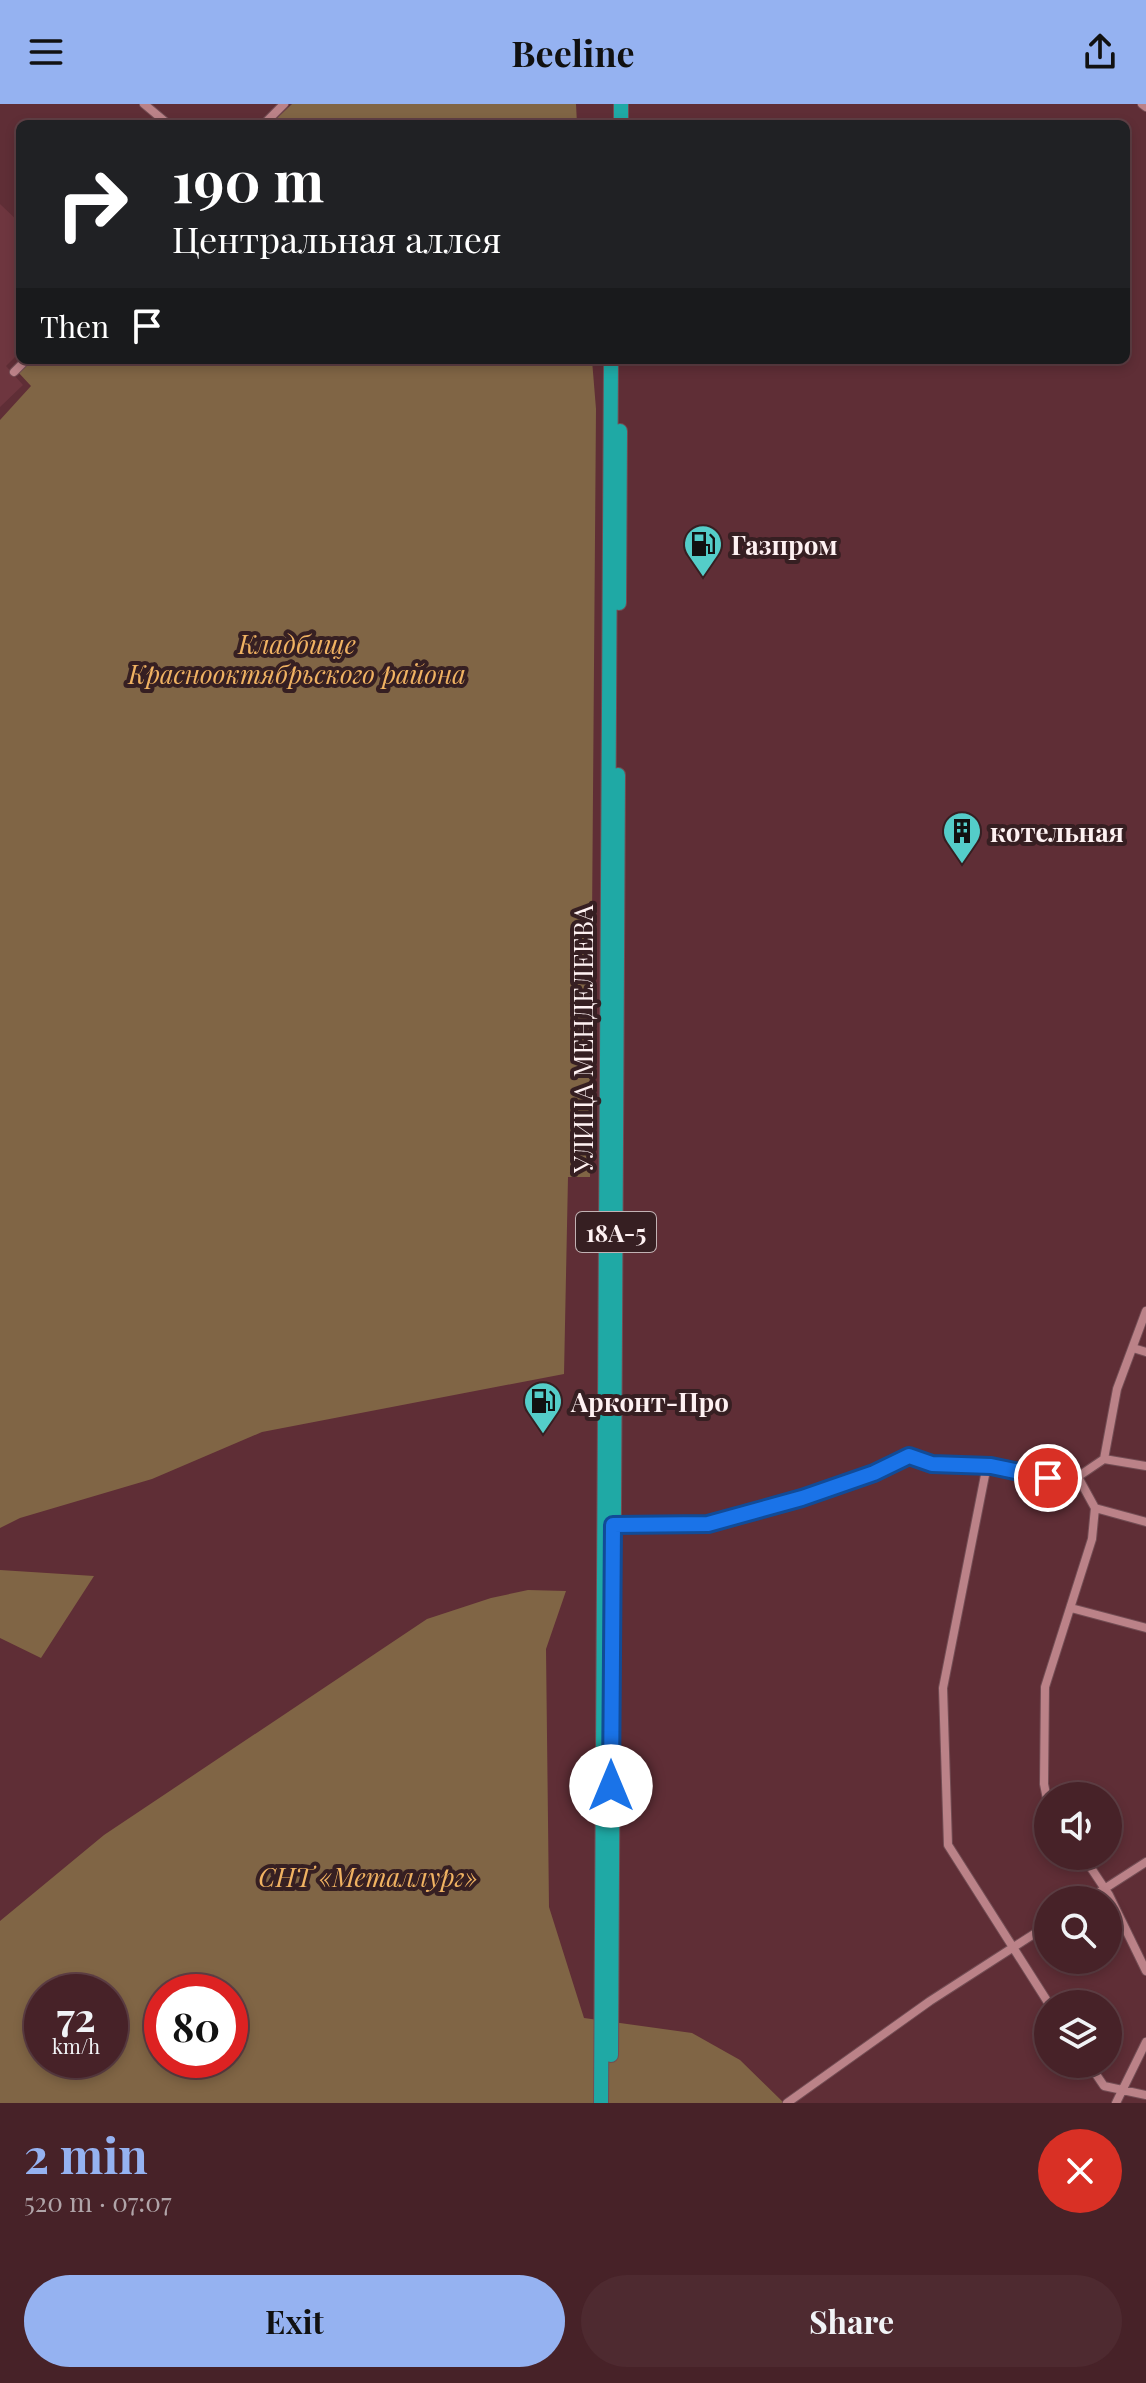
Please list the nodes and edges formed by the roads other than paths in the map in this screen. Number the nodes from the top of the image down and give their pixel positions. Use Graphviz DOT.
graph roads {
  1 [pos="144,104"];
  2 [pos="284,104"];
  3 [pos="163,120"];
  4 [pos="268,120"];
  5 [pos="22,364"];
  6 [pos="611,364"];
  7 [pos="620,364"];
  8 [pos="14,372"];
  9 [pos="1146,1311"];
  10 [pos="1133,1348"];
  11 [pos="1146,1352"];
  12 [pos="1104,1459"];
  13 [pos="987,1465"];
  14 [pos="1146,1466"];
  15 [pos="1078,1477"];
  16 [pos="1095,1508"];
  17 [pos="1146,1522"];
  18 [pos="613,1525"];
  19 [pos="1071,1608"];
  20 [pos="1146,1628"];
  21 [pos="1044,1782"];
  22 [pos="1146,1862"];
  23 [pos="1110,1886"];
  24 [pos="1122,1923"];
  25 [pos="1034,1934"];
  26 [pos="1012,1948"];
  27 [pos="1146,1971"];
  28 [pos="1040,1990"];
  29 [pos="1146,2042"];
  30 [pos="1099,2078"];
  31 [pos="1123,2090"];
  32 [pos="1146,2095"];
  33 [pos="601,2103"];
  34 [pos="611,2103"];
  35 [pos="787,2103"];
  36 [pos="1116,2103"];
  1 -- 3 [label="street"];
  2 -- 4 [label="street"];
  5 -- 8 [label="street"];
  6 -- 33 [label="highway, УЛИЦА МЕНДЕЛЕЕВА / 18А-5"];
  7 -- 18 [label="highway, УЛИЦА МЕНДЕЛЕЕВА / 18А-5"];
  9 -- 10 [label="street"];
  10 -- 11 [label="street"];
  10 -- 12 [label="street"];
  12 -- 14 [label="street"];
  12 -- 15 [label="street"];
  13 -- 15 [label="street"];
  13 -- 18 [label="street"];
  13 -- 26 [label="street"];
  15 -- 16 [label="street"];
  16 -- 17 [label="street"];
  16 -- 19 [label="street"];
  18 -- 34 [label="highway, УЛИЦА МЕНДЕЛЕЕВА / 18А-5"];
  19 -- 20 [label="street"];
  19 -- 21 [label="street"];
  22 -- 23 [label="street"];
  24 -- 27 [label="street"];
  25 -- 26 [label="street"];
  26 -- 28 [label="street"];
  26 -- 35 [label="street"];
  29 -- 31 [label="street"];
  30 -- 31 [label="street"];
  31 -- 32 [label="street"];
  31 -- 36 [label="street"];
}
